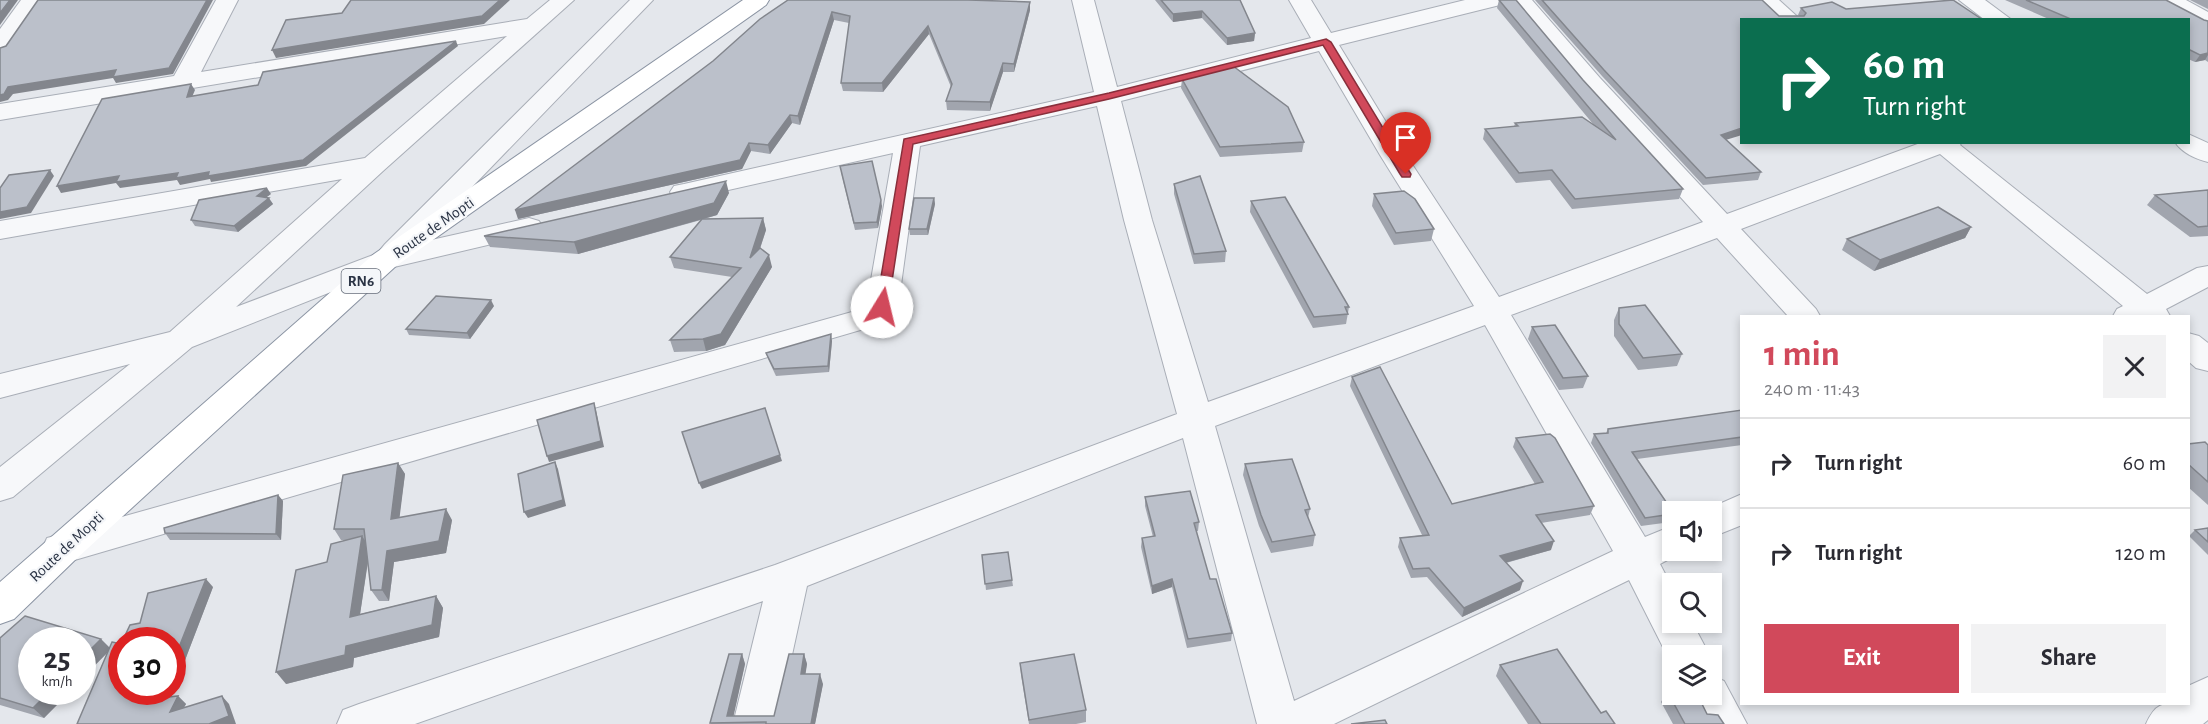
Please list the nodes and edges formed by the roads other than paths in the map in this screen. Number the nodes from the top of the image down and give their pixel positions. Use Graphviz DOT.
graph roads {
  1 [pos="32,0"];
  2 [pos="227,0"];
  3 [pos="563,0"];
  4 [pos="642,0"];
  5 [pos="758,0"];
  6 [pos="1083,0"];
  7 [pos="1300,0"];
  8 [pos="1492,0"];
  9 [pos="1520,0"];
  10 [pos="1766,0"];
  11 [pos="1970,0"];
  12 [pos="2170,0"];
  13 [pos="1788,18"];
  14 [pos="1998,18"];
  15 [pos="2208,21"];
  16 [pos="534,25"];
  17 [pos="2208,26"];
  18 [pos="2190,37"];
  19 [pos="1326,42"];
  20 [pos="0,46"];
  21 [pos="184,81"];
  22 [pos="1109,96"];
  23 [pos="0,112"];
  24 [pos="908,141"];
  25 [pos="2190,143"];
  26 [pos="1941,144"];
  27 [pos="1945,144"];
  28 [pos="2208,154"];
  29 [pos="373,165"];
  30 [pos="664,197"];
  31 [pos="559,220"];
  32 [pos="1725,227"];
  33 [pos="0,230"];
  34 [pos="385,260"];
  35 [pos="2208,275"];
  36 [pos="1492,312"];
  37 [pos="2143,314"];
  38 [pos="1804,315"];
  39 [pos="181,339"];
  40 [pos="2190,346"];
  41 [pos="2208,360"];
  42 [pos="0,386"];
  43 [pos="1196,420"];
  44 [pos="0,487"];
  45 [pos="1740,509"];
  46 [pos="1722,518"];
  47 [pos="1662,546"];
  48 [pos="61,549"];
  49 [pos="1637,558"];
  50 [pos="789,576"];
  51 [pos="0,607"];
  52 [pos="1683,645"];
  53 [pos="2208,696"];
  54 [pos="1715,705"];
  55 [pos="2166,718"];
  56 [pos="359,724"];
  57 [pos="755,724"];
  58 [pos="1279,724"];
  59 [pos="1290,724"];
  60 [pos="1725,724"];
  1 -- 20 [label="street"];
  2 -- 21 [label="street"];
  3 -- 16 [label="street"];
  4 -- 34 [label="street"];
  5 -- 34 [label="highway, Route de Mopti / RN6"];
  6 -- 22 [label="street"];
  7 -- 19 [label="street"];
  8 -- 19 [label="street"];
  9 -- 32 [label="street"];
  10 -- 13 [label="street"];
  11 -- 14 [label="street"];
  12 -- 15 [label="street"];
  16 -- 21 [label="street"];
  16 -- 29 [label="street"];
  17 -- 18 [label="street"];
  19 -- 22 [label="street"];
  19 -- 36 [label="street"];
  21 -- 23 [label="street"];
  22 -- 24 [label="street"];
  22 -- 43 [label="street"];
  24 -- 30 [label="street"];
  24 -- 48 [label="street"];
  25 -- 28 [label="street"];
  26 -- 32 [label="street"];
  27 -- 37 [label="street"];
  29 -- 33 [label="street"];
  29 -- 39 [label="street"];
  31 -- 34 [label="street"];
  32 -- 36 [label="street"];
  32 -- 38 [label="street"];
  34 -- 39 [label="street"];
  34 -- 48 [label="highway, Route de Mopti / RN6"];
  35 -- 37 [label="street"];
  36 -- 43 [label="street"];
  36 -- 49 [label="street"];
  39 -- 42 [label="street"];
  39 -- 44 [label="street"];
  40 -- 41 [label="street"];
  43 -- 50 [label="street"];
  43 -- 58 [label="street"];
  45 -- 46 [label="street"];
  47 -- 49 [label="street"];
  48 -- 51 [label="highway, Route de Mopti / RN6"];
  49 -- 52 [label="street"];
  49 -- 59 [label="street"];
  50 -- 56 [label="street"];
  50 -- 57 [label="street"];
  53 -- 55 [label="street"];
  54 -- 60 [label="street"];
}
